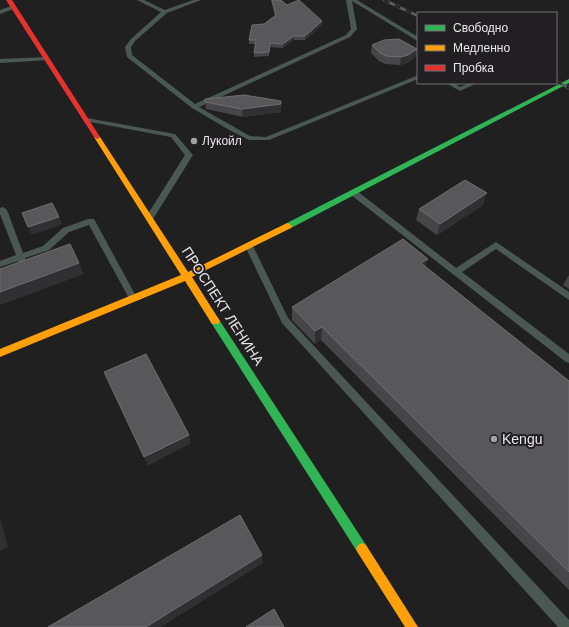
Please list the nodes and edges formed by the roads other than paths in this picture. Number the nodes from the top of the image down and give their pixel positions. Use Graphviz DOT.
graph roads {
  1 [pos="140,0"];
  2 [pos="198,0"];
  3 [pos="349,0"];
  4 [pos="353,0"];
  5 [pos="11,4"];
  6 [pos="0,12"];
  7 [pos="165,12"];
  8 [pos="417,38"];
  9 [pos="47,59"];
  10 [pos="0,62"];
  11 [pos="417,77"];
  12 [pos="569,81"];
  13 [pos="451,84"];
  14 [pos="472,84"];
  15 [pos="194,107"];
  16 [pos="87,120"];
  17 [pos="354,193"];
  18 [pos="0,210"];
  19 [pos="150,217"];
  20 [pos="249,246"];
  21 [pos="21,257"];
  22 [pos="0,264"];
  23 [pos="24,266"];
  24 [pos="456,272"];
  25 [pos="187,276"];
  26 [pos="569,297"];
  27 [pos="133,298"];
  28 [pos="0,353"];
  29 [pos="569,359"];
  30 [pos="412,627"];
  31 [pos="567,627"];
  1 -- 7 [label="lane"];
  2 -- 7 [label="lane"];
  3 -- 15 [label="lane"];
  4 -- 8 [label="lane"];
  5 -- 6 [label="lane"];
  5 -- 9 [label="main road, ПРОСПЕКТ ЛЕНИНА"];
  7 -- 15 [label="lane"];
  9 -- 10 [label="lane"];
  9 -- 16 [label="main road, ПРОСПЕКТ ЛЕНИНА"];
  11 -- 15 [label="lane"];
  12 -- 17 [label="main road"];
  13 -- 14 [label="lane"];
  16 -- 19 [label="main road, ПРОСПЕКТ ЛЕНИНА"];
  16 -- 19 [label="lane"];
  17 -- 20 [label="main road"];
  17 -- 24 [label="lane"];
  18 -- 21 [label="lane"];
  19 -- 25 [label="main road, ПРОСПЕКТ ЛЕНИНА"];
  20 -- 25 [label="main road"];
  20 -- 31 [label="lane"];
  21 -- 22 [label="lane"];
  21 -- 23 [label="lane"];
  21 -- 27 [label="lane"];
  24 -- 26 [label="lane"];
  24 -- 29 [label="lane"];
  25 -- 27 [label="main road"];
  25 -- 30 [label="main road, ПРОСПЕКТ ЛЕНИНА"];
  27 -- 28 [label="main road"];
}
